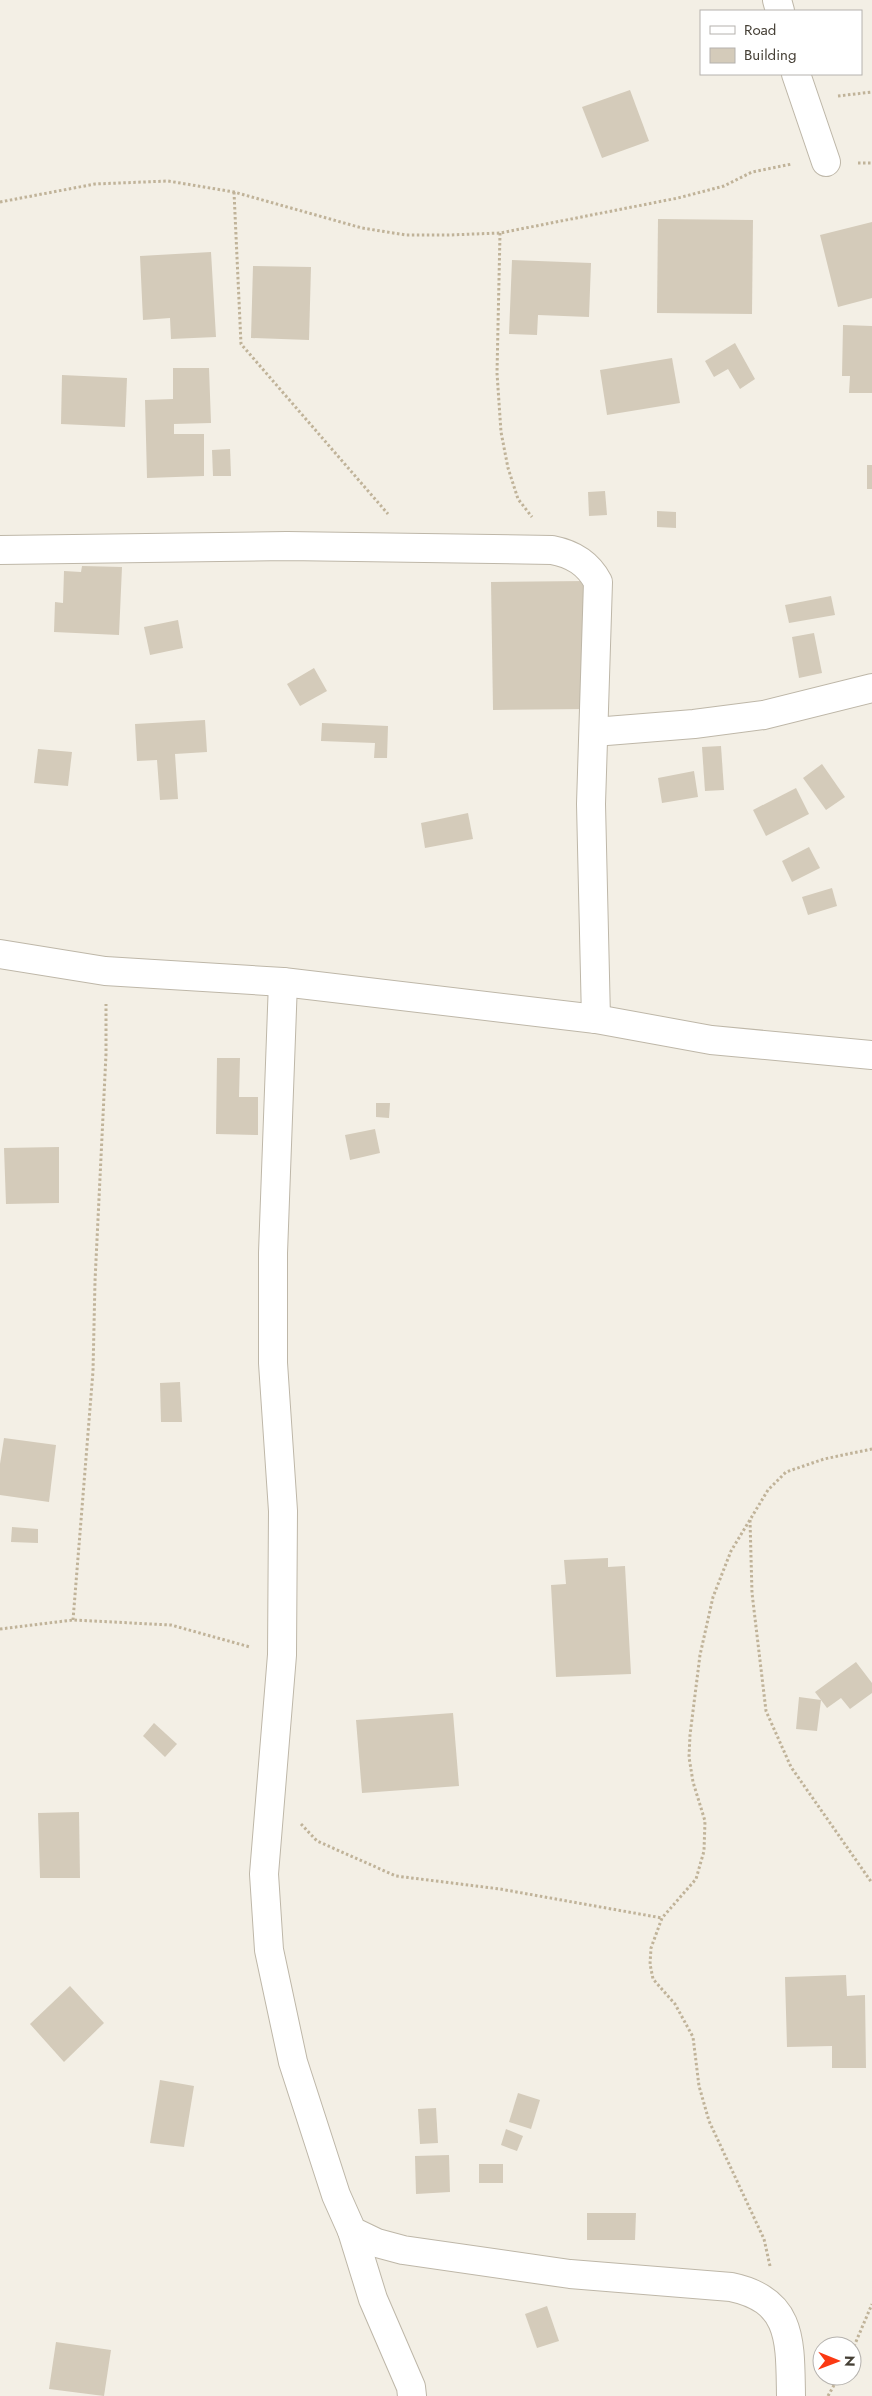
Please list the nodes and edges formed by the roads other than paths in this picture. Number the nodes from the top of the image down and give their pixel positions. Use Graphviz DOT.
graph roads {
  1 [pos="796,75"];
  2 [pos="826,162"];
  3 [pos="0,550"];
  4 [pos="872,688"];
  5 [pos="594,732"];
  6 [pos="0,954"];
  7 [pos="283,982"];
  8 [pos="596,1019"];
  9 [pos="872,1055"];
  10 [pos="352,2231"];
  11 [pos="412,2396"];
  12 [pos="791,2396"];
  1 -- 2 [label="street"];
  3 -- 5 [label="street"];
  4 -- 5 [label="street"];
  5 -- 8 [label="street"];
  6 -- 7 [label="street"];
  7 -- 8 [label="street"];
  7 -- 10 [label="street"];
  8 -- 9 [label="street"];
  10 -- 11 [label="street"];
  10 -- 12 [label="street"];
}
